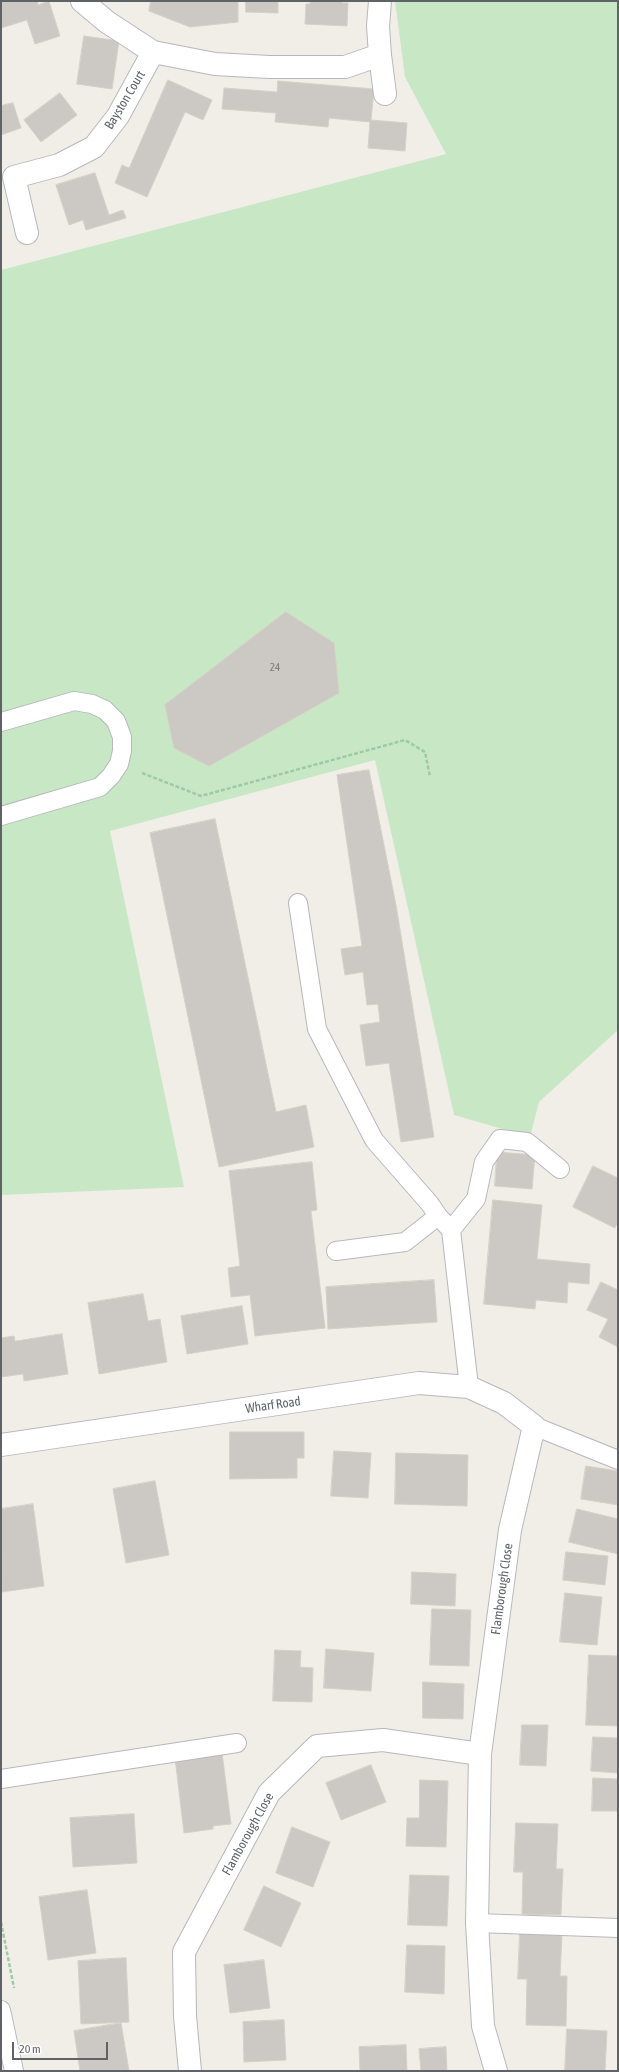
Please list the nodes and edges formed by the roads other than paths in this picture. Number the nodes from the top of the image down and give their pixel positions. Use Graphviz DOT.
graph roads {
  1 [pos="82,1"];
  2 [pos="380,1"];
  3 [pos="153,52"];
  4 [pos="380,55"];
  5 [pos="385,94"];
  6 [pos="27,233"];
  7 [pos="1,722"];
  8 [pos="1,816"];
  9 [pos="298,903"];
  10 [pos="560,1169"];
  11 [pos="438,1216"];
  12 [pos="452,1230"];
  13 [pos="336,1251"];
  14 [pos="469,1387"];
  15 [pos="534,1426"];
  16 [pos="1,1445"];
  17 [pos="618,1460"];
  18 [pos="237,1743"];
  19 [pos="480,1754"];
  20 [pos="1,1779"];
  21 [pos="477,1923"];
  22 [pos="618,1928"];
  23 [pos="1,2010"];
  24 [pos="14,2071"];
  25 [pos="190,2071"];
  26 [pos="496,2071"];
  1 -- 3 [label="street"];
  2 -- 4 [label="street"];
  3 -- 4 [label="street"];
  3 -- 6 [label="street, Bayston Court"];
  4 -- 5 [label="street"];
  7 -- 8 [label="lane"];
  9 -- 11 [label="lane"];
  10 -- 12 [label="lane"];
  11 -- 12 [label="lane"];
  11 -- 13 [label="lane"];
  12 -- 14 [label="lane"];
  14 -- 15 [label="street, Wharf Road"];
  14 -- 16 [label="street, Wharf Road"];
  15 -- 17 [label="lane"];
  15 -- 19 [label="street, Flamborough Close"];
  18 -- 20 [label="lane"];
  19 -- 21 [label="street, Flamborough Close"];
  19 -- 25 [label="street, Flamborough Close"];
  21 -- 22 [label="lane"];
  21 -- 26 [label="street, Flamborough Close"];
  23 -- 24 [label="lane"];
}
